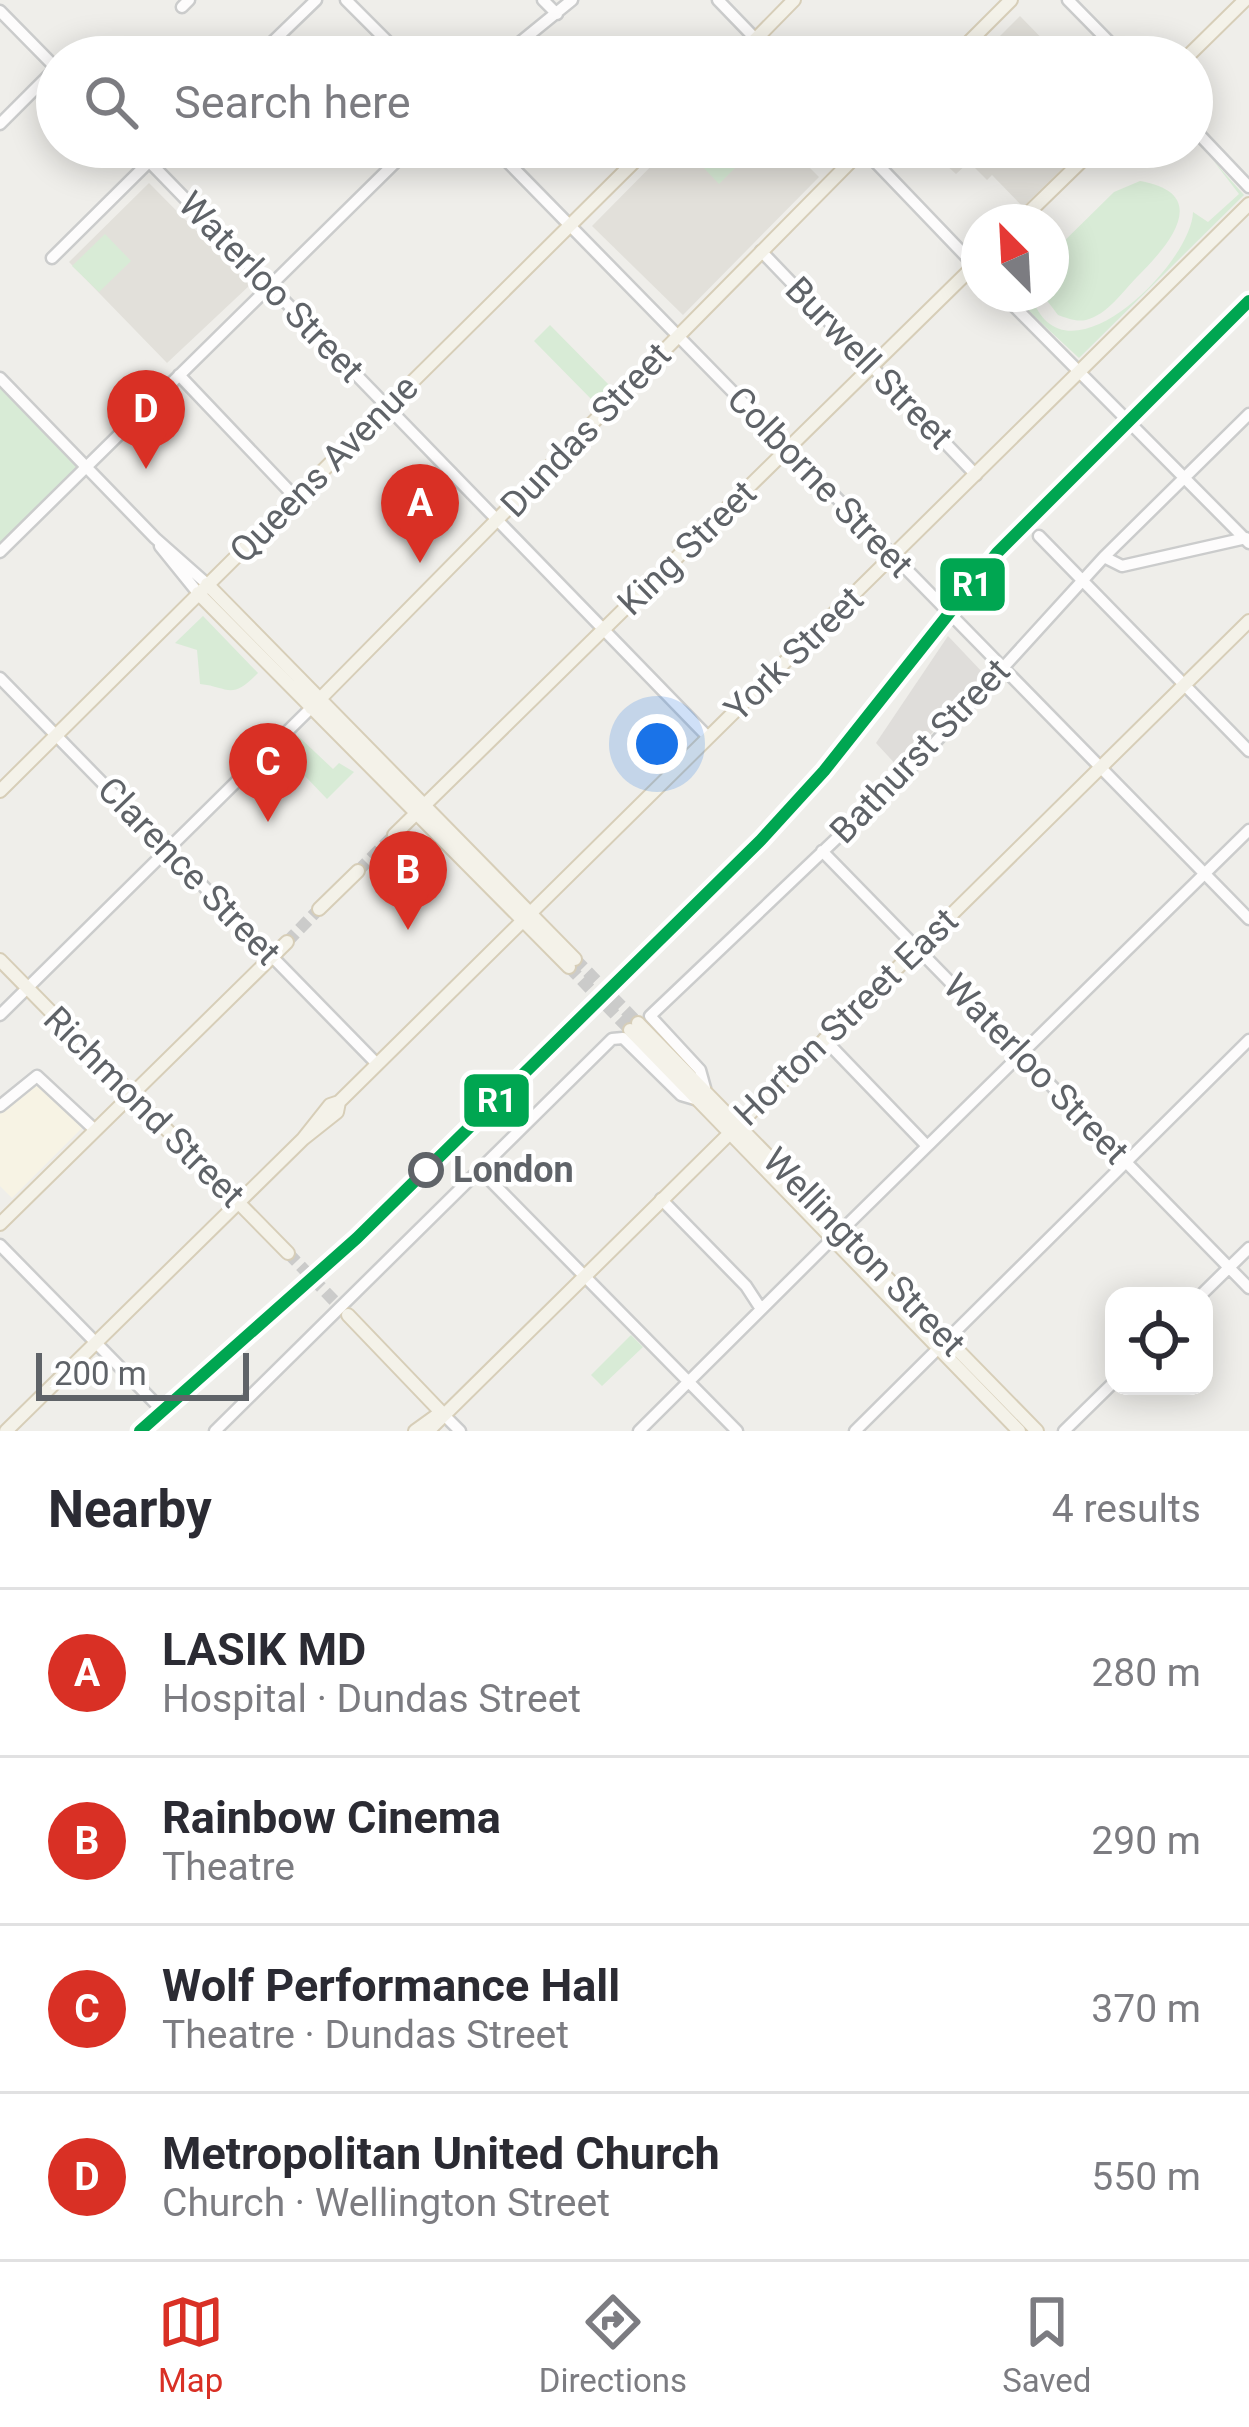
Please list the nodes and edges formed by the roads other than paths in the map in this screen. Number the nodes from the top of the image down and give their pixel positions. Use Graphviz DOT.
graph roads {
  1 [pos="316,0"];
  2 [pos="346,0"];
  3 [pos="543,0"];
  4 [pos="572,0"];
  5 [pos="718,0"];
  6 [pos="794,0"];
  7 [pos="1011,0"];
  8 [pos="1068,0"];
  9 [pos="1245,0"];
  10 [pos="0,11"];
  11 [pos="557,14"];
  12 [pos="279,36"];
  13 [pos="382,36"];
  14 [pos="529,36"];
  15 [pos="752,36"];
  16 [pos="758,36"];
  17 [pos="975,36"];
  18 [pos="1103,36"];
  19 [pos="1208,36"];
  20 [pos="36,48"];
  21 [pos="36,89"];
  22 [pos="0,124"];
  23 [pos="1213,149"];
  24 [pos="143,168"];
  25 [pos="157,168"];
  26 [pos="390,168"];
  27 [pos="513,168"];
  28 [pos="628,168"];
  29 [pos="843,168"];
  30 [pos="882,168"];
  31 [pos="1074,168"];
  32 [pos="1249,187"];
  33 [pos="1037,204"];
  34 [pos="1249,204"];
  35 [pos="570,226"];
  36 [pos="961,249"];
  37 [pos="761,251"];
  38 [pos="52,258"];
  39 [pos="961,281"];
  40 [pos="269,288"];
  41 [pos="1019,312"];
  42 [pos="678,335"];
  43 [pos="872,367"];
  44 [pos="1078,374"];
  45 [pos="179,375"];
  46 [pos="0,378"];
  47 [pos="387,406"];
  48 [pos="1249,414"];
  49 [pos="787,450"];
  50 [pos="87,466"];
  51 [pos="976,475"];
  52 [pos="1184,478"];
  53 [pos="296,497"];
  54 [pos="499,520"];
  55 [pos="1039,536"];
  56 [pos="1247,540"];
  57 [pos="0,552"];
  58 [pos="1105,557"];
  59 [pos="893,559"];
  60 [pos="1083,580"];
  61 [pos="202,588"];
  62 [pos="1249,621"];
  63 [pos="606,628"];
  64 [pos="1003,669"];
  65 [pos="0,678"];
  66 [pos="1184,685"];
  67 [pos="315,703"];
  68 [pos="56,734"];
  69 [pos="708,737"];
  70 [pos="1249,751"];
  71 [pos="1100,766"];
  72 [pos="0,791"];
  73 [pos="421,808"];
  74 [pos="1249,830"];
  75 [pos="394,835"];
  76 [pos="168,848"];
  77 [pos="822,851"];
  78 [pos="358,871"];
  79 [pos="1204,874"];
  80 [pos="504,902"];
  81 [pos="319,909"];
  82 [pos="525,916"];
  83 [pos="1249,919"];
  84 [pos="506,936"];
  85 [pos="287,942"];
  86 [pos="917,947"];
  87 [pos="274,957"];
  88 [pos="0,960"];
  89 [pos="572,963"];
  90 [pos="27,988"];
  91 [pos="0,1015"];
  92 [pos="629,1030"];
  93 [pos="824,1039"];
  94 [pos="1249,1040"];
  95 [pos="1022,1053"];
  96 [pos="377,1064"];
  97 [pos="131,1094"];
  98 [pos="702,1094"];
  99 [pos="0,1106"];
  100 [pos="734,1127"];
  101 [pos="94,1130"];
  102 [pos="927,1145"];
  103 [pos="1126,1160"];
  104 [pos="480,1170"];
  105 [pos="661,1199"];
  106 [pos="239,1203"];
  107 [pos="0,1224"];
  108 [pos="837,1234"];
  109 [pos="0,1245"];
  110 [pos="1249,1248"];
  111 [pos="288,1253"];
  112 [pos="1229,1268"];
  113 [pos="584,1275"];
  114 [pos="1209,1287"];
  115 [pos="1249,1288"];
  116 [pos="761,1309"];
  117 [pos="348,1315"];
  118 [pos="98,1342"];
  119 [pos="941,1342"];
  120 [pos="689,1382"];
  121 [pos="1105,1391"];
  122 [pos="155,1403"];
  123 [pos="441,1412"];
  124 [pos="6,1431"];
  125 [pos="214,1431"];
  126 [pos="415,1431"];
  127 [pos="428,1431"];
  128 [pos="460,1431"];
  129 [pos="639,1431"];
  130 [pos="737,1431"];
  131 [pos="855,1431"];
  132 [pos="1019,1431"];
  133 [pos="1037,1431"];
  134 [pos="1064,1431"];
  1 -- 12 [label="street"];
  2 -- 13 [label="street"];
  3 -- 11 [label="street"];
  4 -- 11 [label="street"];
  5 -- 15 [label="street"];
  6 -- 16 [label="main road"];
  7 -- 17 [label="main road"];
  8 -- 18 [label="street"];
  9 -- 19 [label="main road"];
  10 -- 20 [label="street"];
  11 -- 14 [label="street"];
  21 -- 22 [label="street"];
  23 -- 32 [label="street"];
  24 -- 38 [label="street"];
  25 -- 40 [label="street, Waterloo Street"];
  26 -- 40 [label="street"];
  27 -- 35 [label="street, Colborne Street"];
  28 -- 35 [label="main road, Queens Avenue"];
  29 -- 37 [label="main road, Dundas Street"];
  30 -- 36 [label="street"];
  31 -- 33 [label="main road"];
  34 -- 44 [label="main road, York Street"];
  35 -- 42 [label="street, Colborne Street"];
  35 -- 47 [label="main road, Queens Avenue"];
  37 -- 42 [label="main road, Dundas Street"];
  37 -- 43 [label="street, Burwell Street"];
  39 -- 43 [label="main road, King Street"];
  40 -- 45 [label="street"];
  40 -- 47 [label="street, Waterloo Street"];
  41 -- 44 [label="street"];
  42 -- 49 [label="street, Colborne Street"];
  42 -- 54 [label="main road, Dundas Street"];
  43 -- 49 [label="main road, King Street"];
  43 -- 51 [label="street, Burwell Street"];
  44 -- 51 [label="main road, York Street"];
  44 -- 52 [label="street"];
  45 -- 50 [label="street"];
  45 -- 53 [label="street"];
  46 -- 50 [label="street"];
  47 -- 53 [label="main road, Queens Avenue"];
  47 -- 54 [label="street, Waterloo Street"];
  48 -- 52 [label="street, Bathurst Street"];
  49 -- 59 [label="street, Colborne Street"];
  49 -- 63 [label="main road, King Street"];
  50 -- 57 [label="street"];
  50 -- 61 [label="street"];
  51 -- 59 [label="main road, York Street"];
  52 -- 56 [label="street"];
  52 -- 58 [label="street, Bathurst Street"];
  53 -- 61 [label="main road, Queens Avenue"];
  54 -- 63 [label="street, Waterloo Street"];
  54 -- 67 [label="main road, Dundas Street"];
  55 -- 60 [label="street"];
  56 -- 58 [label="street"];
  58 -- 60 [label="street, Bathurst Street"];
  59 -- 64 [label="street, Colborne Street"];
  59 -- 69 [label="main road, York Street"];
  60 -- 64 [label="street, Bathurst Street"];
  60 -- 66 [label="street"];
  61 -- 67 [label="main road"];
  61 -- 68 [label="main road, Queens Avenue"];
  62 -- 66 [label="main road, Horton Street East"];
  63 -- 69 [label="street, Waterloo Street"];
  63 -- 73 [label="main road, King Street"];
  64 -- 71 [label="street, Colborne Street"];
  64 -- 77 [label="street, Bathurst Street"];
  65 -- 68 [label="street, Clarence Street"];
  66 -- 70 [label="street"];
  66 -- 71 [label="main road, Horton Street East"];
  67 -- 73 [label="main road"];
  67 -- 76 [label="street, Dundas Street"];
  68 -- 72 [label="main road, Queens Avenue"];
  68 -- 76 [label="street, Clarence Street"];
  69 -- 82 [label="main road, York Street"];
  71 -- 79 [label="street, Colborne Street"];
  71 -- 86 [label="main road, Horton Street East"];
  73 -- 75 [label="main road, King Street"];
  73 -- 80 [label="main road"];
  73 -- 82 [label="main road"];
  74 -- 79 [label="street"];
  76 -- 87 [label="street, Clarence Street"];
  76 -- 90 [label="street, Dundas Street"];
  77 -- 86 [label="street, Waterloo Street"];
  77 -- 98 [label="street, Bathurst Street"];
  78 -- 81 [label="main road"];
  79 -- 83 [label="street, Colborne Street"];
  79 -- 95 [label="street"];
  80 -- 82 [label="main road"];
  80 -- 84 [label="main road"];
  82 -- 84 [label="main road, York Street"];
  82 -- 89 [label="main road"];
  84 -- 96 [label="main road, York Street"];
  85 -- 87 [label="main road"];
  86 -- 93 [label="main road, Horton Street East"];
  86 -- 95 [label="street, Waterloo Street"];
  87 -- 96 [label="street, Clarence Street"];
  87 -- 97 [label="main road"];
  88 -- 90 [label="main road, Richmond Street"];
  90 -- 91 [label="street, Dundas Street"];
  90 -- 97 [label="main road, Richmond Street"];
  92 -- 98 [label="main road, Wellington Street"];
  92 -- 104 [label="street"];
  93 -- 100 [label="main road, Horton Street East"];
  93 -- 102 [label="street"];
  94 -- 103 [label="street"];
  95 -- 102 [label="street"];
  95 -- 103 [label="street, Waterloo Street"];
  96 -- 106 [label="main road, York Street"];
  97 -- 101 [label="main road"];
  97 -- 106 [label="main road, Richmond Street"];
  98 -- 100 [label="main road, Wellington Street"];
  99 -- 101 [label="street"];
  100 -- 105 [label="main road, Horton Street East"];
  100 -- 108 [label="main road, Wellington Street"];
  101 -- 107 [label="main road"];
  102 -- 108 [label="street"];
  103 -- 112 [label="street, Waterloo Street"];
  103 -- 119 [label="street"];
  104 -- 113 [label="street"];
  104 -- 125 [label="street"];
  105 -- 113 [label="main road, Horton Street East"];
  105 -- 116 [label="street"];
  106 -- 111 [label="main road, Richmond Street"];
  106 -- 118 [label="main road, York Street"];
  108 -- 116 [label="street"];
  108 -- 119 [label="main road, Wellington Street"];
  109 -- 118 [label="street"];
  110 -- 112 [label="street"];
  112 -- 114 [label="street"];
  112 -- 115 [label="street, Waterloo Street"];
  113 -- 120 [label="street"];
  113 -- 123 [label="main road, Horton Street East"];
  116 -- 120 [label="street"];
  117 -- 123 [label="main road"];
  118 -- 122 [label="street"];
  118 -- 124 [label="main road, York Street"];
  119 -- 131 [label="street"];
  119 -- 132 [label="main road, Wellington Street"];
  119 -- 133 [label="main road, Wellington Street"];
  120 -- 129 [label="street"];
  120 -- 130 [label="street"];
  121 -- 134 [label="street"];
  123 -- 126 [label="main road, Horton Street East"];
  123 -- 127 [label="main road, Horton Street East"];
  123 -- 128 [label="street"];
}
